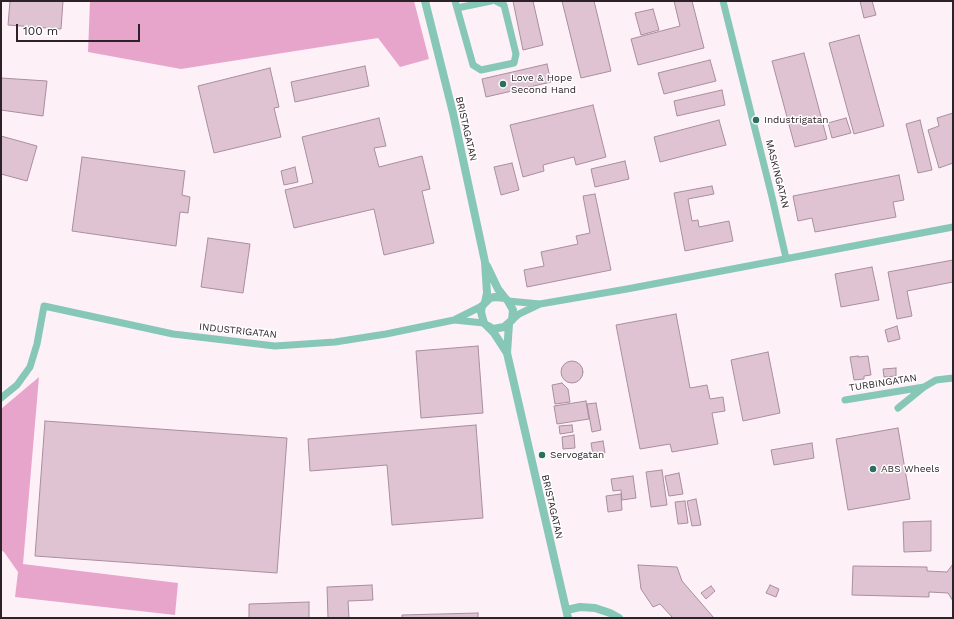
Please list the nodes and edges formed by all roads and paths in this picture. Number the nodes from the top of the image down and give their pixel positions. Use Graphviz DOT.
graph roads {
  1 [pos="425,1"];
  2 [pos="491,1"];
  3 [pos="496,1"];
  4 [pos="723,1"];
  5 [pos="456,4"];
  6 [pos="953,227"];
  7 [pos="786,258"];
  8 [pos="485,262"];
  9 [pos="507,300"];
  10 [pos="484,304"];
  11 [pos="540,304"];
  12 [pos="454,320"];
  13 [pos="510,322"];
  14 [pos="486,324"];
  15 [pos="507,353"];
  16 [pos="953,378"];
  17 [pos="924,387"];
  18 [pos="1,398"];
  19 [pos="845,400"];
  20 [pos="898,408"];
  21 [pos="568,614"];
  22 [pos="619,618"];
  1 -- 8 [label="street, BRISTAGATAN"];
  2 -- 5 [label="street"];
  3 -- 5 [label="street"];
  4 -- 7 [label="street, MASKINGATAN"];
  6 -- 7 [label="street"];
  7 -- 11 [label="street"];
  8 -- 9 [label="street, BRISTAGATAN"];
  8 -- 10 [label="street, BRISTAGATAN"];
  9 -- 10 [label="street"];
  9 -- 11 [label="street"];
  9 -- 13 [label="street, BRISTAGATAN"];
  10 -- 12 [label="street, INDUSTRIGATAN"];
  10 -- 14 [label="street, BRISTAGATAN"];
  11 -- 13 [label="street"];
  12 -- 14 [label="street, INDUSTRIGATAN"];
  12 -- 18 [label="street, INDUSTRIGATAN"];
  13 -- 14 [label="street"];
  13 -- 15 [label="street, BRISTAGATAN"];
  14 -- 15 [label="street, BRISTAGATAN"];
  15 -- 21 [label="street, BRISTAGATAN"];
  16 -- 17 [label="street, TURBINGATAN"];
  17 -- 19 [label="street, TURBINGATAN"];
  17 -- 20 [label="street, TURBINGATAN"];
  21 -- 22 [label="street"];
}
